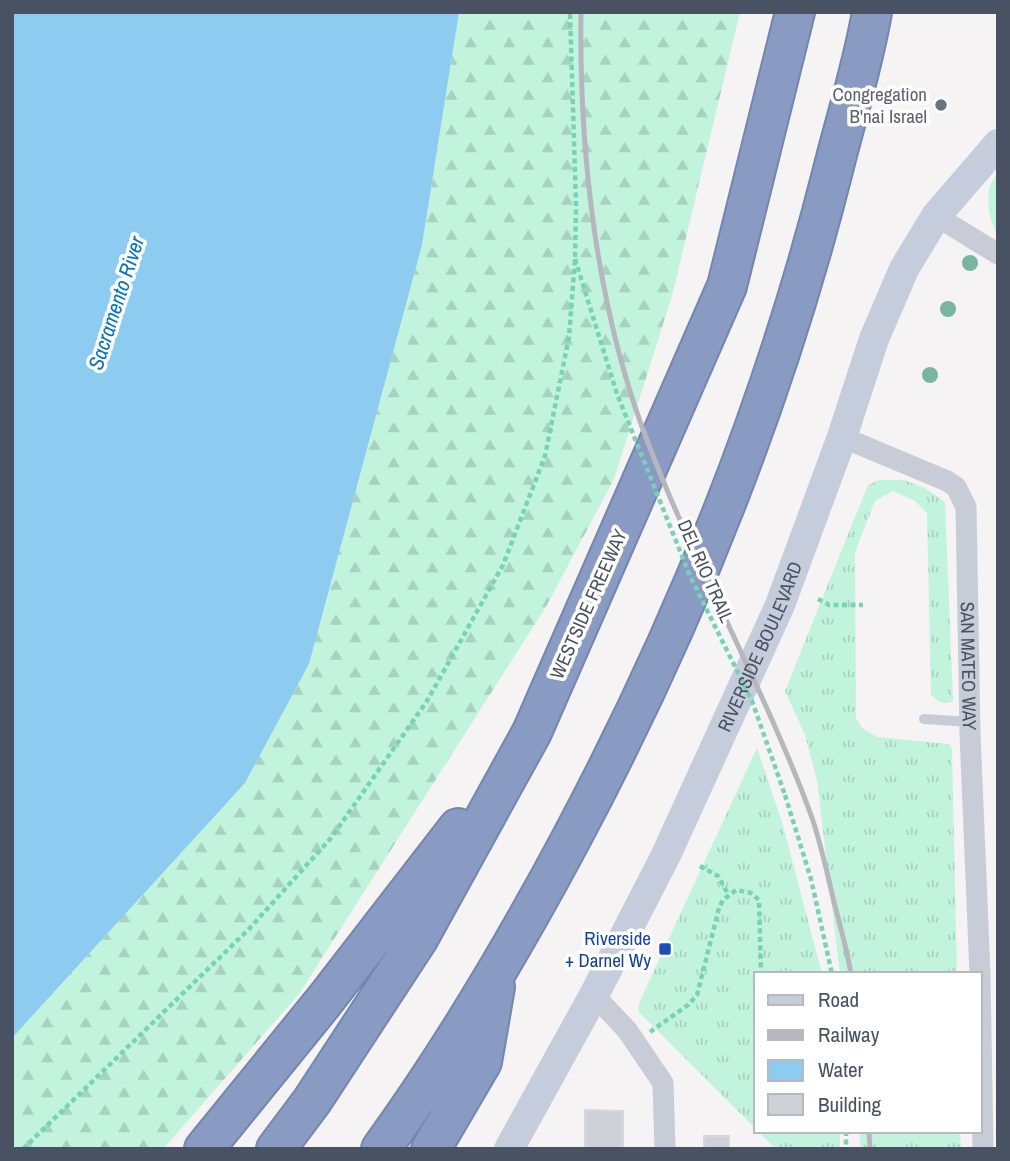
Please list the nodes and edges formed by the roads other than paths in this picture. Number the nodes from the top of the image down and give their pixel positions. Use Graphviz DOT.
graph roads {
  1 [pos="795,12"];
  2 [pos="872,12"];
  3 [pos="998,144"];
  4 [pos="936,216"];
  5 [pos="998,254"];
  6 [pos="842,437"];
  7 [pos="924,719"];
  8 [pos="970,722"];
  9 [pos="532,732"];
  10 [pos="498,968"];
  11 [pos="980,972"];
  12 [pos="594,995"];
  13 [pos="982,1074"];
  14 [pos="204,1149"];
  15 [pos="276,1149"];
  16 [pos="381,1149"];
  17 [pos="431,1149"];
  18 [pos="509,1149"];
  19 [pos="665,1149"];
  20 [pos="983,1149"];
  1 -- 9 [label="highway, WESTSIDE FREEWAY"];
  2 -- 10 [label="highway"];
  3 -- 4 [label="main road, RIVERSIDE BOULEVARD"];
  4 -- 5 [label="street"];
  4 -- 6 [label="main road, RIVERSIDE BOULEVARD"];
  6 -- 8 [label="street, SAN MATEO WAY"];
  6 -- 12 [label="main road, RIVERSIDE BOULEVARD"];
  7 -- 8 [label="lane"];
  8 -- 11 [label="street, SAN MATEO WAY"];
  9 -- 14 [label="highway"];
  9 -- 15 [label="highway, WESTSIDE FREEWAY"];
  10 -- 16 [label="highway"];
  10 -- 17 [label="highway"];
  12 -- 18 [label="main road, RIVERSIDE BOULEVARD"];
  12 -- 19 [label="street"];
  13 -- 20 [label="street, SAN MATEO WAY"];
}
